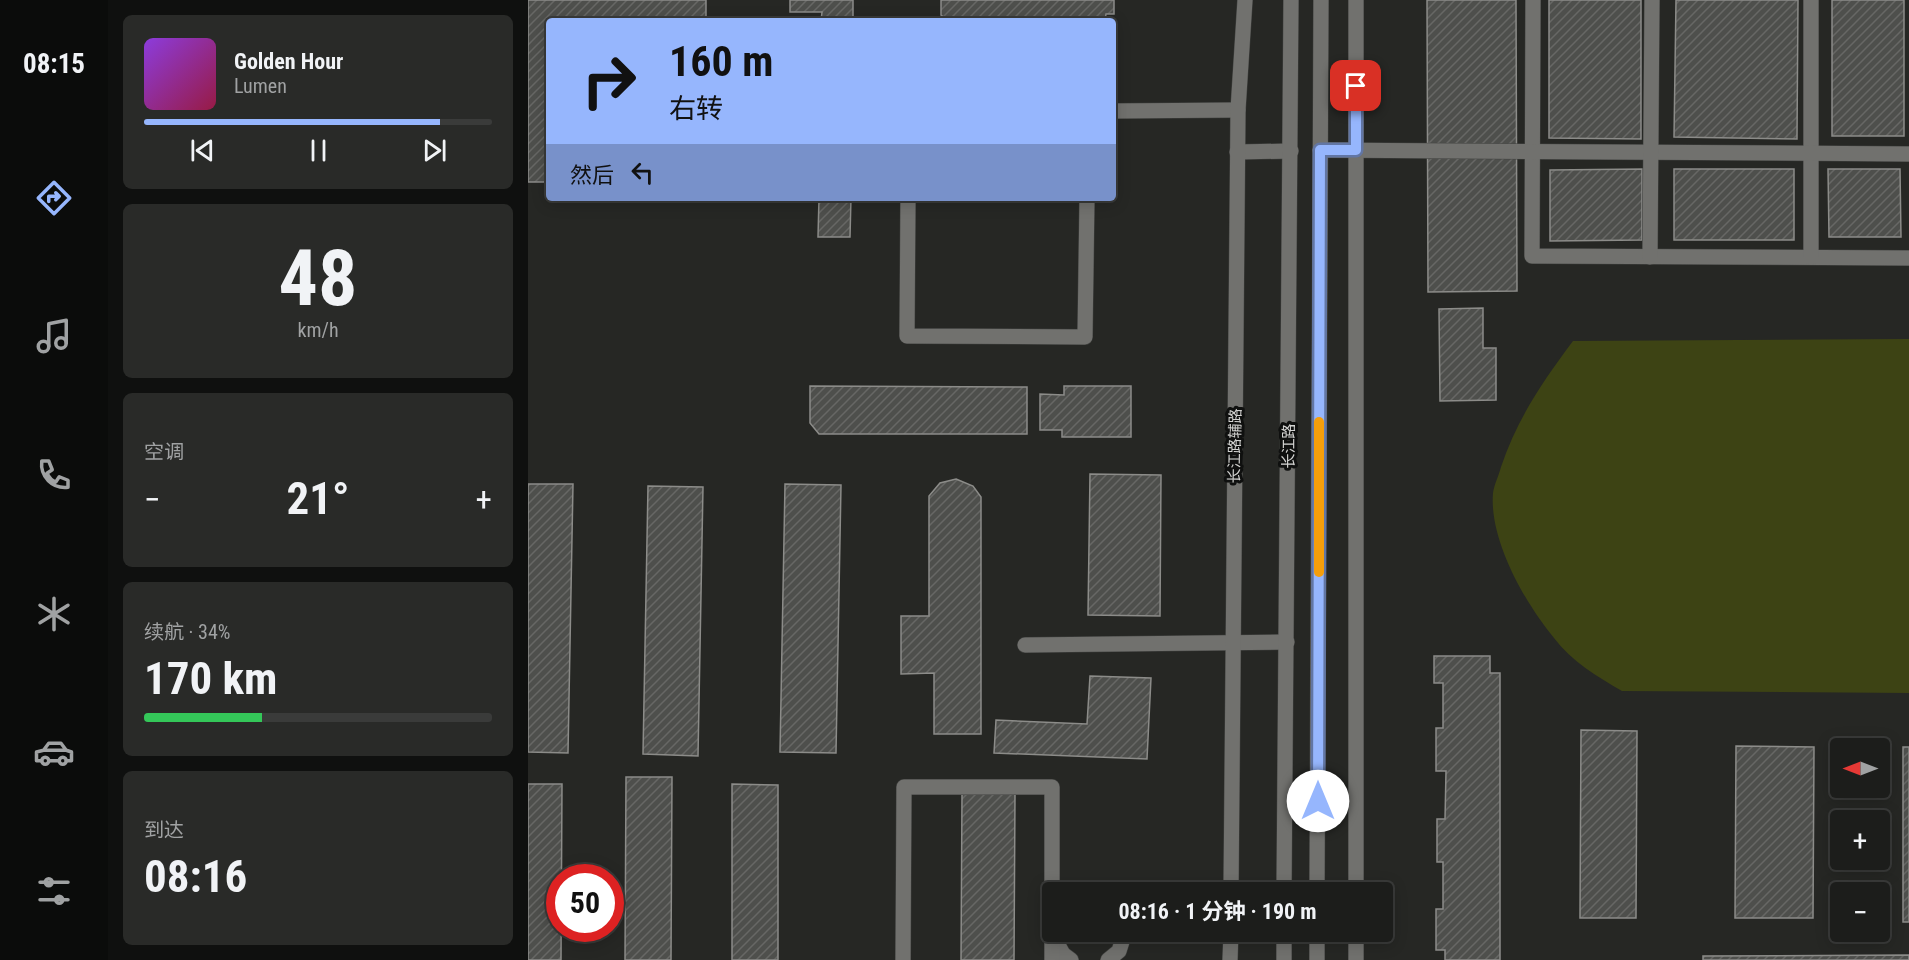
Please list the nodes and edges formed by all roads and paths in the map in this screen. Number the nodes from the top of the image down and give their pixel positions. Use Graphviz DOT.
graph roads {
  1 [pos="1245,0"];
  2 [pos="1291,0"];
  3 [pos="1321,0"];
  4 [pos="1356,0"];
  5 [pos="1533,0"];
  6 [pos="1652,0"];
  7 [pos="1811,0"];
  8 [pos="1238,110"];
  9 [pos="1116,111"];
  10 [pos="1320,150"];
  11 [pos="1356,150"];
  12 [pos="1291,151"];
  13 [pos="1533,151"];
  14 [pos="1237,152"];
  15 [pos="1651,152"];
  16 [pos="1811,153"];
  17 [pos="1909,154"];
  18 [pos="908,201"];
  19 [pos="1087,201"];
  20 [pos="1650,257"];
  21 [pos="1811,257"];
  22 [pos="1909,258"];
  23 [pos="1233,640"];
  24 [pos="1287,642"];
  25 [pos="1025,645"];
  26 [pos="1052,882"];
  27 [pos="1231,882"];
  28 [pos="1284,882"];
  29 [pos="1317,882"];
  30 [pos="1356,882"];
  31 [pos="1052,942"];
  32 [pos="1058,942"];
  33 [pos="1122,942"];
  34 [pos="1231,942"];
  35 [pos="1284,942"];
  36 [pos="1317,942"];
  37 [pos="1356,942"];
  38 [pos="903,960"];
  39 [pos="1052,960"];
  40 [pos="1071,960"];
  41 [pos="1108,960"];
  42 [pos="1230,960"];
  43 [pos="1284,960"];
  44 [pos="1317,960"];
  45 [pos="1356,960"];
  1 -- 8 [label="street, 长江路辅路"];
  2 -- 12 [label="street, 长江路"];
  3 -- 10 [label="street, 长江路"];
  4 -- 11 [label="street"];
  5 -- 13 [label="street"];
  6 -- 15 [label="street"];
  7 -- 16 [label="street"];
  8 -- 9 [label="street"];
  8 -- 14 [label="street, 长江路辅路"];
  10 -- 11 [label="street"];
  10 -- 29 [label="street, 长江路"];
  11 -- 13 [label="street"];
  11 -- 30 [label="street"];
  12 -- 14 [label="street"];
  12 -- 24 [label="street, 长江路"];
  13 -- 15 [label="street"];
  13 -- 20 [label="street"];
  14 -- 23 [label="street, 长江路辅路"];
  15 -- 16 [label="street"];
  15 -- 20 [label="street"];
  16 -- 17 [label="street"];
  16 -- 21 [label="street"];
  18 -- 19 [label="street"];
  20 -- 21 [label="street"];
  21 -- 22 [label="street"];
  23 -- 24 [label="street"];
  23 -- 25 [label="street"];
  23 -- 27 [label="street, 长江路辅路"];
  24 -- 28 [label="street, 长江路"];
  26 -- 38 [label="street"];
  31 -- 39 [label="street"];
  32 -- 40 [label="street"];
  33 -- 41 [label="street"];
  34 -- 42 [label="street"];
  35 -- 43 [label="street"];
  36 -- 44 [label="street"];
  37 -- 45 [label="street"];
}
